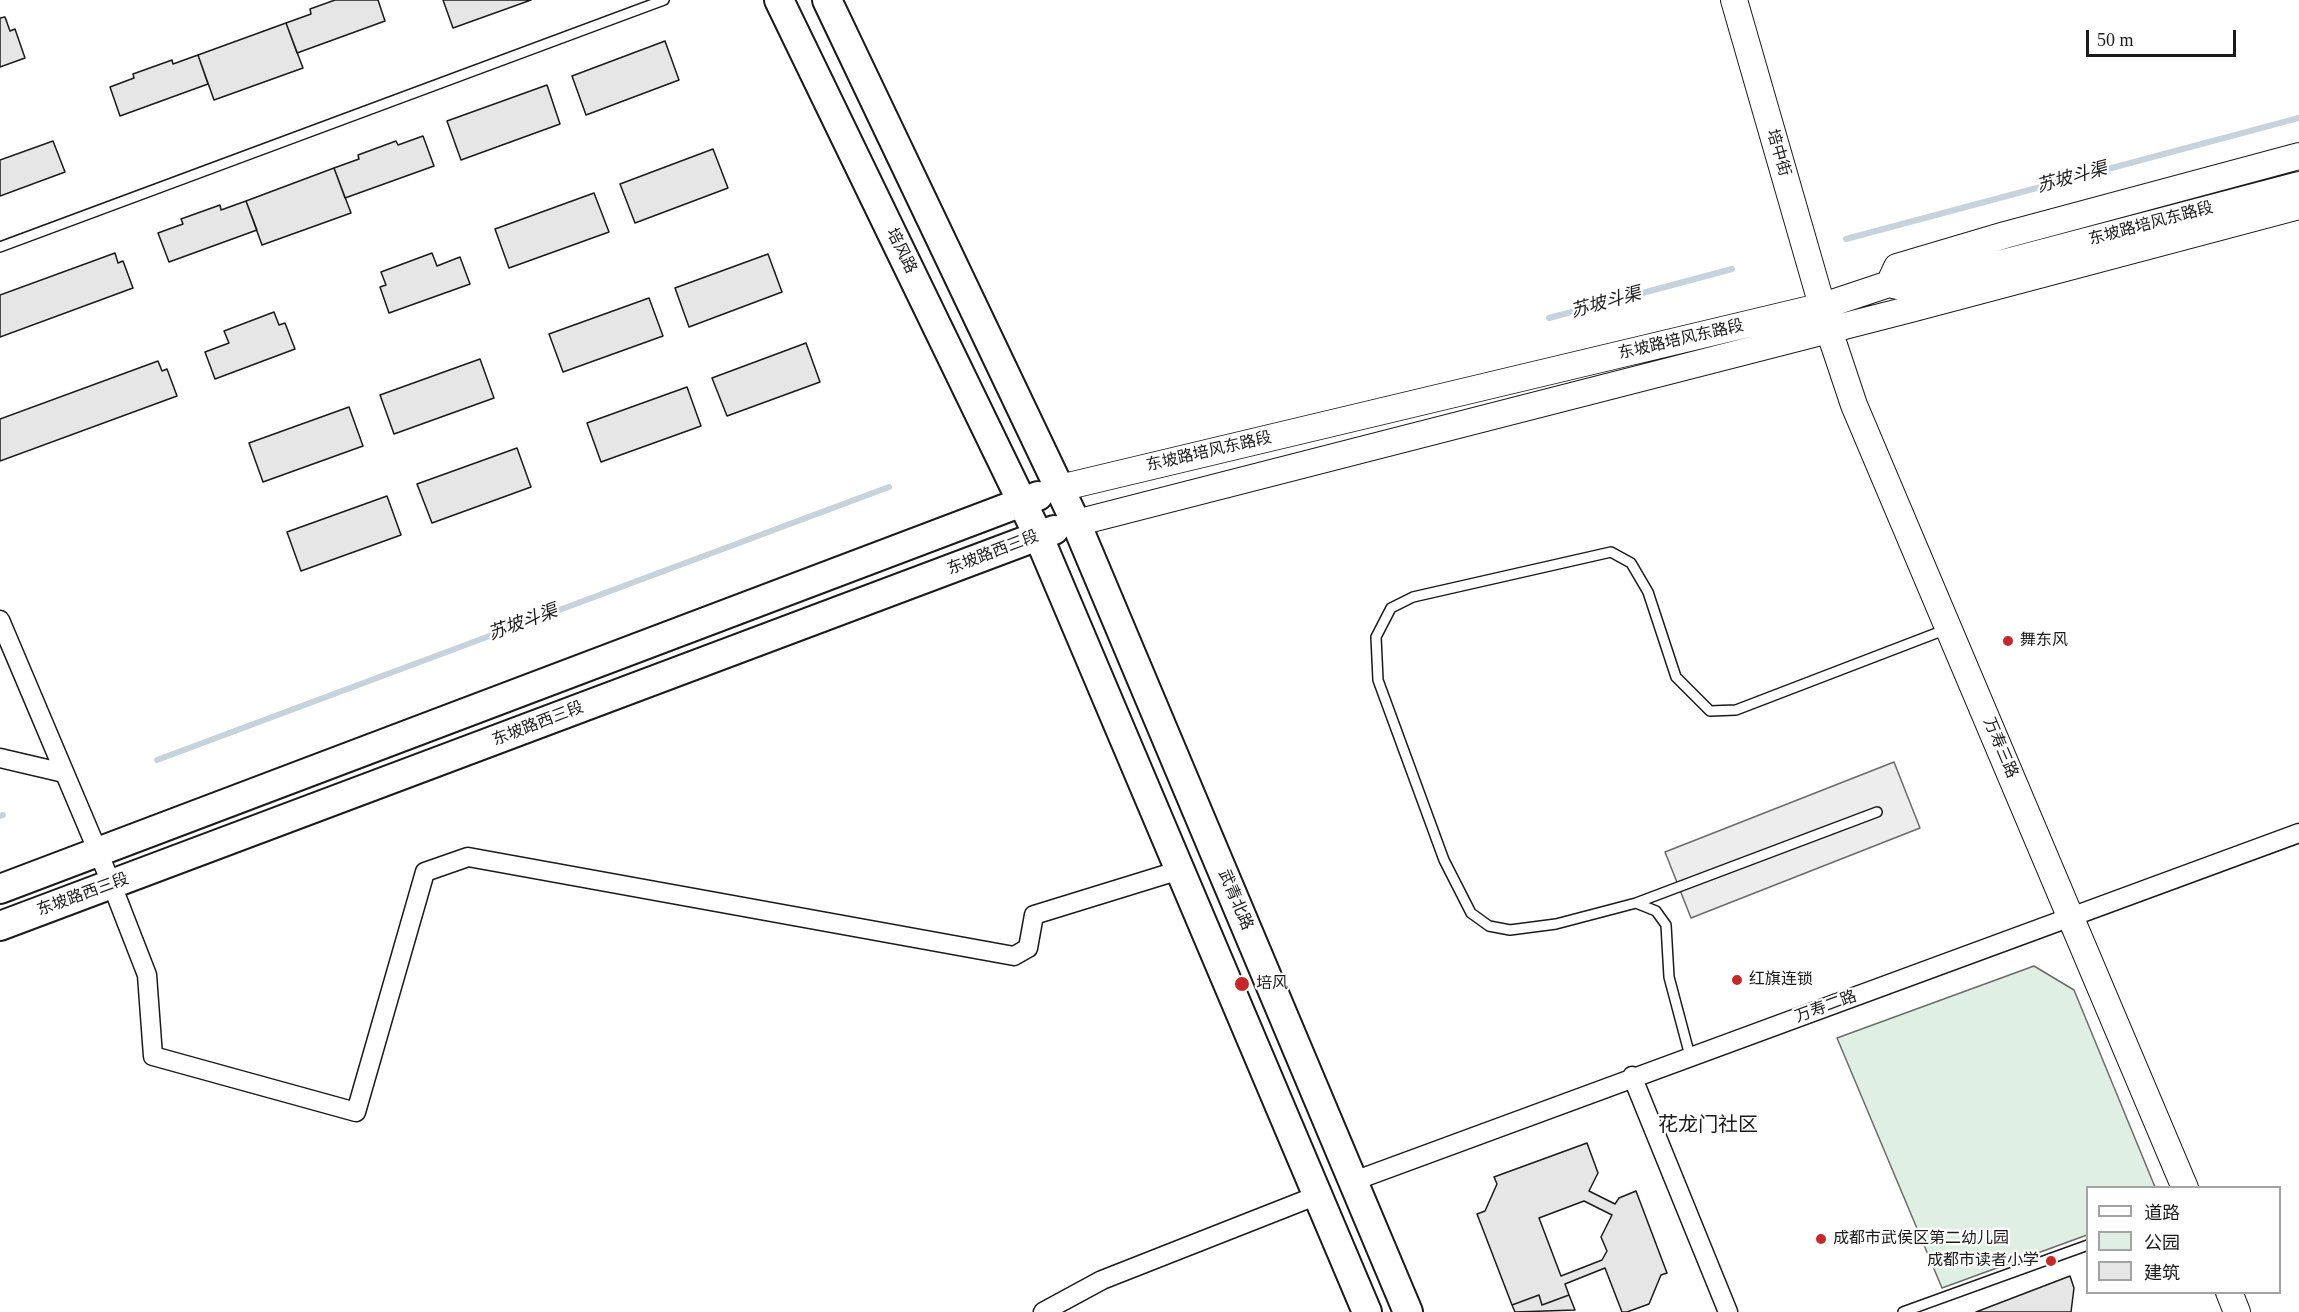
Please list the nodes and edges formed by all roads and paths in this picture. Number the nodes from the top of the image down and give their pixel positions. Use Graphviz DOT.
graph roads {
  1 [pos="664,0"];
  2 [pos="779,0"];
  3 [pos="827,0"];
  4 [pos="1734,0"];
  5 [pos="2299,156"];
  6 [pos="2299,185"];
  7 [pos="2299,206"];
  8 [pos="2299,222"];
  9 [pos="0,247"];
  10 [pos="1888,284"];
  11 [pos="1826,318"];
  12 [pos="1869,320"];
  13 [pos="1060,488"];
  14 [pos="1022,502"];
  15 [pos="1076,523"];
  16 [pos="1038,535"];
  17 [pos="0,620"];
  18 [pos="1949,628"];
  19 [pos="0,758"];
  20 [pos="64,773"];
  21 [pos="1877,812"];
  22 [pos="2299,833"];
  23 [pos="98,853"];
  24 [pos="1180,870"];
  25 [pos="112,885"];
  26 [pos="0,889"];
  27 [pos="1636,903"];
  28 [pos="2072,918"];
  29 [pos="0,926"];
  30 [pos="1690,1056"];
  31 [pos="1632,1076"];
  32 [pos="1353,1181"];
  33 [pos="2184,1186"];
  34 [pos="1318,1195"];
  35 [pos="2086,1246"];
  36 [pos="2229,1294"];
  37 [pos="1043,1312"];
  38 [pos="1367,1312"];
  39 [pos="1408,1312"];
  40 [pos="1728,1312"];
  41 [pos="1903,1312"];
  42 [pos="2237,1312"];
  1 -- 9 [label="lane"];
  2 -- 14 [label="main road, 培风路"];
  3 -- 13 [label="main road"];
  4 -- 11 [label="main road, 培中街"];
  5 -- 10 [label="main road"];
  6 -- 10 [label="main road, 东坡路培风东路段"];
  7 -- 12 [label="main road, 东坡路培风东路段"];
  8 -- 12 [label="main road"];
  10 -- 11 [label="main road, 东坡路培风东路段"];
  11 -- 12 [label="main road, 东坡路培风东路段"];
  11 -- 13 [label="main road, 东坡路培风东路段"];
  11 -- 15 [label="main road, 东坡路培风东路段"];
  11 -- 18 [label="main road, 万寿三路"];
  13 -- 14 [label="main road, 东坡路西三段"];
  13 -- 15 [label="main road, 武青北路"];
  14 -- 16 [label="main road"];
  14 -- 23 [label="main road, 东坡路西三段"];
  15 -- 16 [label="main road, 东坡路西三段"];
  15 -- 32 [label="main road, 武青北路"];
  16 -- 24 [label="main road"];
  16 -- 25 [label="main road, 东坡路西三段"];
  17 -- 20 [label="street"];
  18 -- 27 [label="lane"];
  18 -- 28 [label="main road, 万寿三路"];
  19 -- 20 [label="street"];
  20 -- 23 [label="street"];
  21 -- 27 [label="lane"];
  22 -- 28 [label="street, 万寿二路"];
  23 -- 25 [label="street"];
  23 -- 26 [label="main road, 东坡路西三段"];
  24 -- 25 [label="street"];
  24 -- 34 [label="main road"];
  25 -- 29 [label="main road, 东坡路西三段"];
  27 -- 30 [label="lane"];
  28 -- 30 [label="street, 万寿二路"];
  28 -- 33 [label="main road, 万寿三路"];
  30 -- 31 [label="street, 万寿二路"];
  31 -- 32 [label="street, 万寿二路"];
  31 -- 40 [label="street"];
  32 -- 39 [label="main road, 武青北路"];
  34 -- 37 [label="street"];
  34 -- 38 [label="main road"];
  35 -- 41 [label="lane"];
  36 -- 42 [label="main road"];
}
